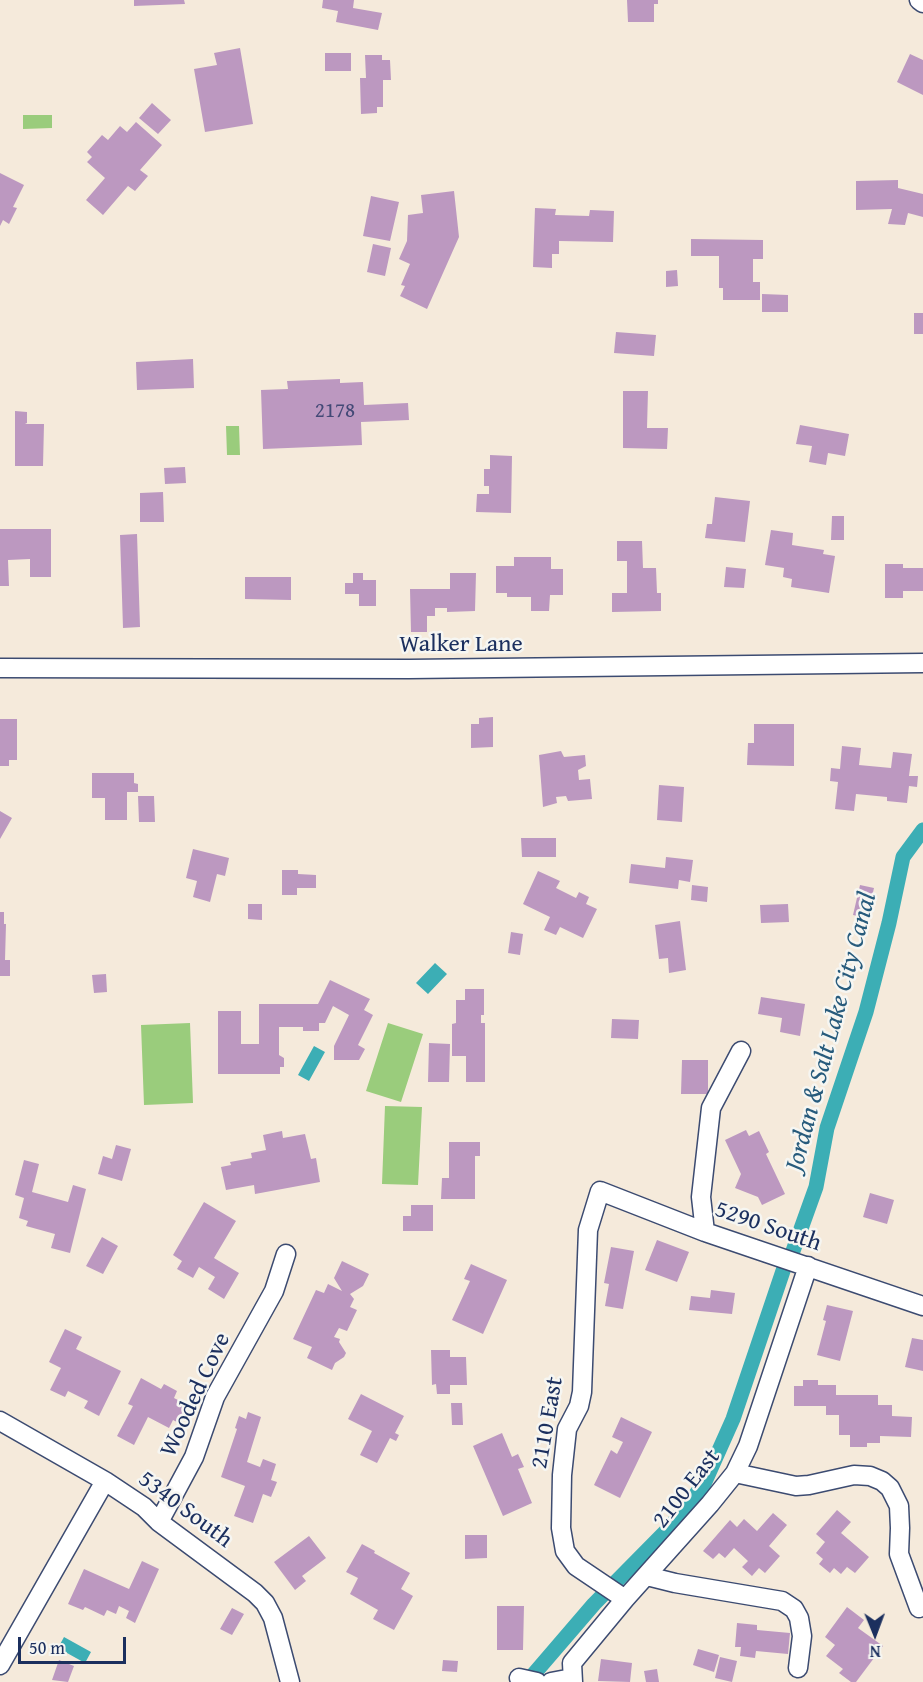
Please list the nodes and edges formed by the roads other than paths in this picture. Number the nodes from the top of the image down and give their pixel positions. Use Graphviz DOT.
graph roads {
  1 [pos="919,0"];
  2 [pos="923,3"];
  3 [pos="923,663"];
  4 [pos="0,668"];
  5 [pos="741,1051"];
  6 [pos="600,1191"];
  7 [pos="705,1232"];
  8 [pos="286,1254"];
  9 [pos="794,1261"];
  10 [pos="923,1306"];
  11 [pos="0,1421"];
  12 [pos="735,1473"];
  13 [pos="105,1481"];
  14 [pos="159,1522"];
  15 [pos="647,1576"];
  16 [pos="615,1592"];
  17 [pos="919,1608"];
  18 [pos="0,1665"];
  19 [pos="798,1668"];
  20 [pos="519,1678"];
  21 [pos="572,1680"];
  22 [pos="290,1682"];
  23 [pos="537,1682"];
  24 [pos="551,1682"];
  1 -- 2 [label="street"];
  3 -- 4 [label="street, Walker Lane"];
  5 -- 7 [label="street"];
  6 -- 7 [label="street, 5290 South"];
  6 -- 16 [label="street, 2110 East"];
  7 -- 9 [label="street, 5290 South"];
  8 -- 14 [label="street, Wooded Cove"];
  9 -- 10 [label="street, 5290 South"];
  9 -- 12 [label="street, 2100 East"];
  11 -- 13 [label="street, 5340 South"];
  12 -- 15 [label="street, 2100 East"];
  12 -- 17 [label="street"];
  13 -- 14 [label="street, 5340 South"];
  13 -- 18 [label="street"];
  14 -- 22 [label="street, 5340 South"];
  15 -- 16 [label="street, 2100 East"];
  15 -- 19 [label="street"];
  16 -- 21 [label="street, 2100 East"];
  20 -- 23 [label="street"];
  21 -- 24 [label="street"];
}
